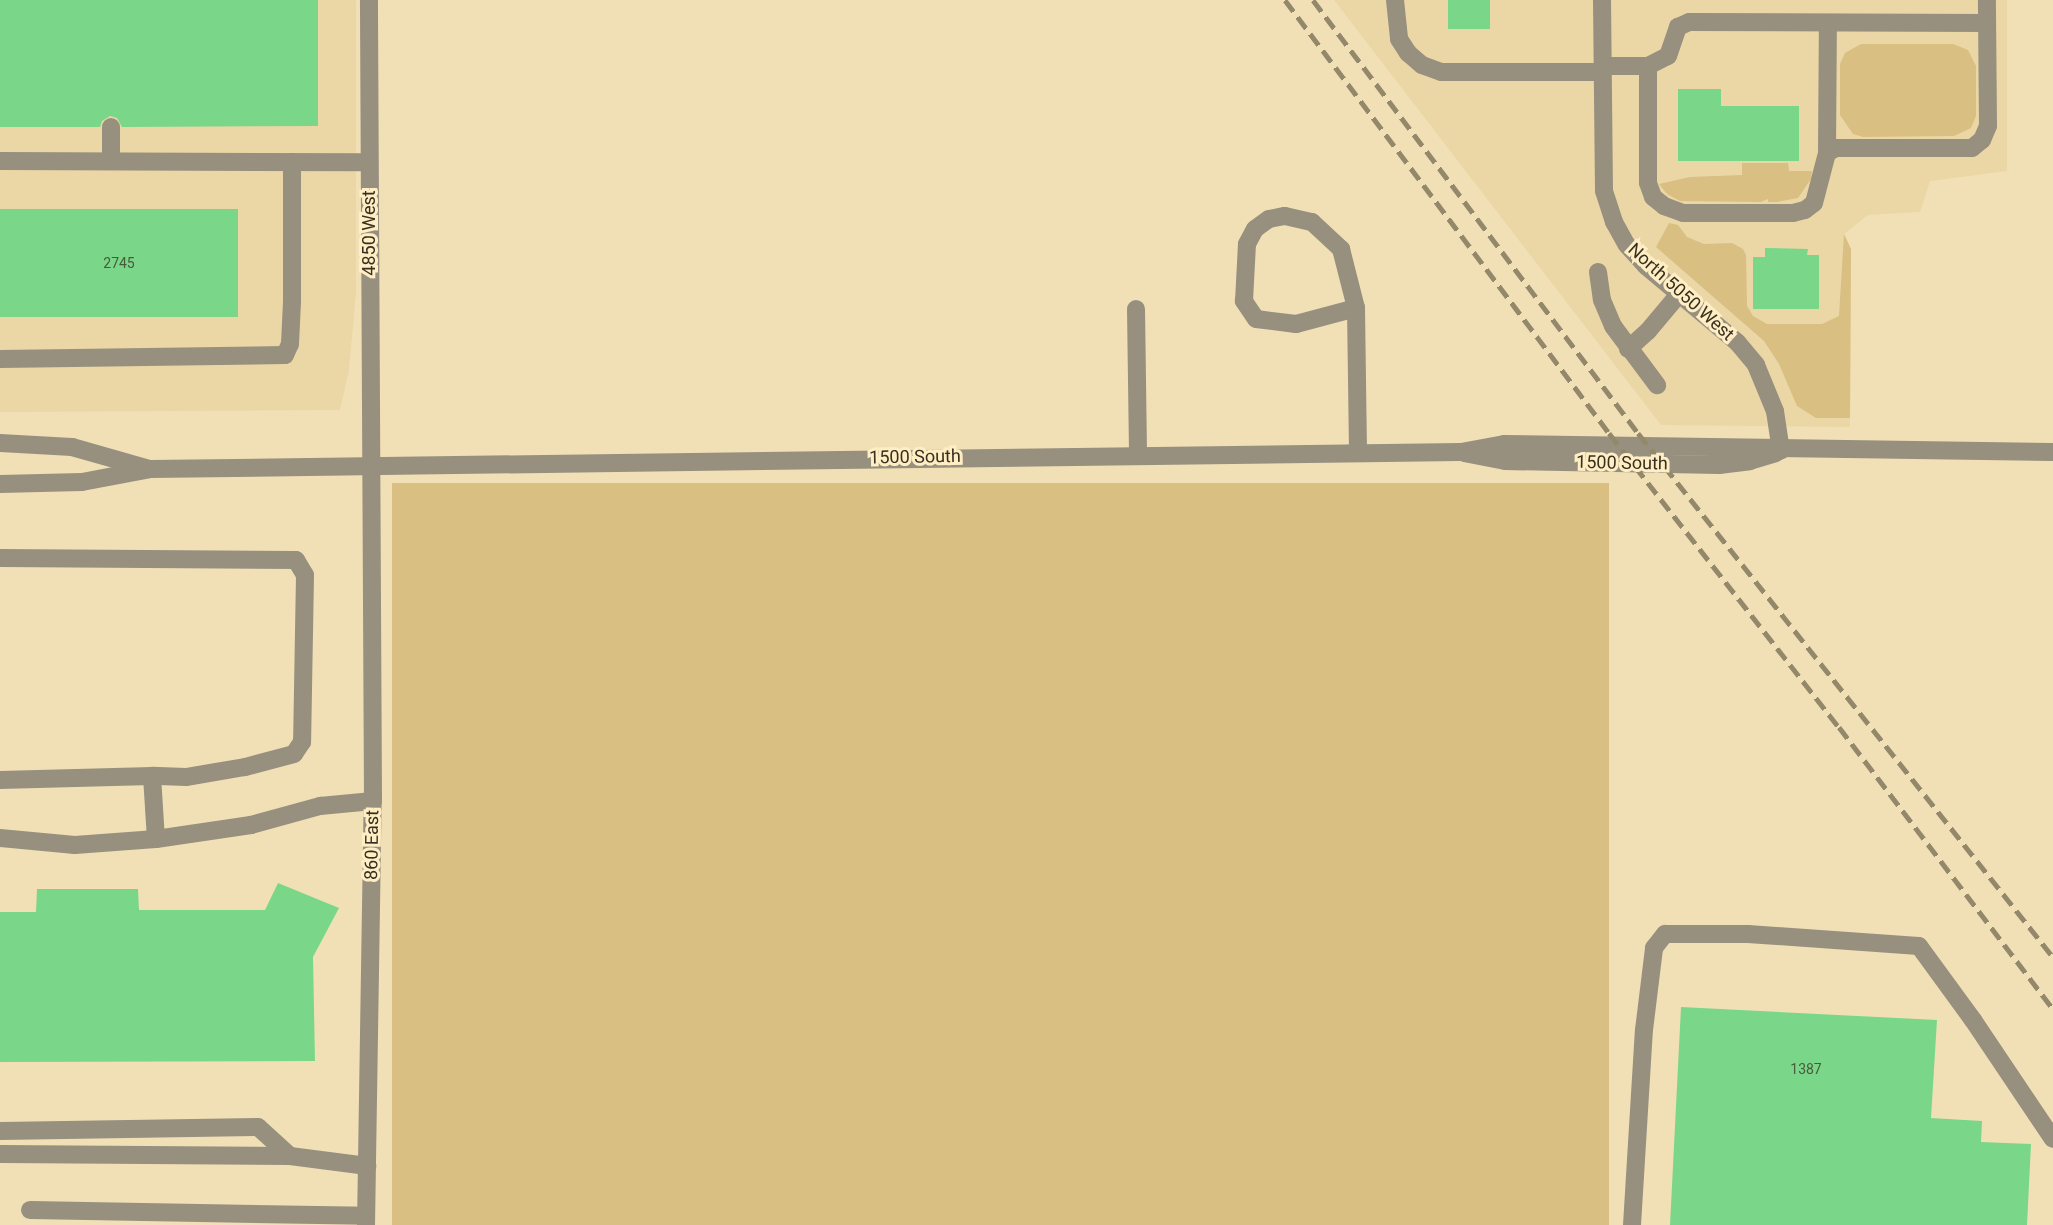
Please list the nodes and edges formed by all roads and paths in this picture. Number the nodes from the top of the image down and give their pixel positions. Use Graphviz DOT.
graph roads {
  1 [pos="369,0"];
  2 [pos="1395,0"];
  3 [pos="1602,0"];
  4 [pos="1987,0"];
  5 [pos="1828,23"];
  6 [pos="1987,23"];
  7 [pos="1648,66"];
  8 [pos="1603,69"];
  9 [pos="111,127"];
  10 [pos="1827,153"];
  11 [pos="0,161"];
  12 [pos="111,161"];
  13 [pos="292,162"];
  14 [pos="369,162"];
  15 [pos="1598,272"];
  16 [pos="1679,294"];
  17 [pos="1356,308"];
  18 [pos="1136,309"];
  19 [pos="1628,349"];
  20 [pos="0,359"];
  21 [pos="1657,385"];
  22 [pos="0,443"];
  23 [pos="1781,450"];
  24 [pos="1358,452"];
  25 [pos="2053,452"];
  26 [pos="1138,454"];
  27 [pos="369,466"];
  28 [pos="150,469"];
  29 [pos="0,484"];
  30 [pos="0,558"];
  31 [pos="152,776"];
  32 [pos="0,780"];
  33 [pos="373,801"];
  34 [pos="0,838"];
  35 [pos="156,839"];
  36 [pos="0,1131"];
  37 [pos="2053,1139"];
  38 [pos="0,1154"];
  39 [pos="290,1156"];
  40 [pos="367,1166"];
  41 [pos="30,1210"];
  42 [pos="287,1220"];
  43 [pos="366,1220"];
  44 [pos="1632,1225"];
  1 -- 14 [label="street, 4850 West"];
  2 -- 8 [label="street"];
  3 -- 8 [label="street, North 5050 West"];
  4 -- 6 [label="street"];
  5 -- 6 [label="street"];
  5 -- 7 [label="street"];
  5 -- 10 [label="street"];
  6 -- 10 [label="street"];
  7 -- 8 [label="street"];
  7 -- 10 [label="street"];
  8 -- 16 [label="street, North 5050 West"];
  9 -- 12 [label="street"];
  11 -- 12 [label="street"];
  12 -- 13 [label="street"];
  13 -- 14 [label="street"];
  13 -- 20 [label="street"];
  14 -- 27 [label="street, 4850 West"];
  15 -- 19 [label="street"];
  16 -- 19 [label="street"];
  16 -- 23 [label="street, North 5050 West"];
  17 -- 17 [label="street"];
  17 -- 24 [label="street"];
  18 -- 26 [label="street"];
  19 -- 21 [label="street"];
  22 -- 28 [label="street"];
  23 -- 24 [label="street, 1500 South"];
  23 -- 25 [label="street, 1500 South"];
  24 -- 26 [label="street, 1500 South"];
  26 -- 27 [label="street, 1500 South"];
  27 -- 28 [label="street, 1500 South"];
  27 -- 33 [label="street, 860 East"];
  28 -- 29 [label="street"];
  30 -- 31 [label="street"];
  31 -- 32 [label="street"];
  31 -- 35 [label="street"];
  33 -- 35 [label="street"];
  33 -- 40 [label="street, 860 East"];
  34 -- 35 [label="street"];
  36 -- 39 [label="street"];
  37 -- 44 [label="street"];
  38 -- 39 [label="street"];
  39 -- 40 [label="street"];
  40 -- 43 [label="street, 860 East"];
  41 -- 42 [label="street"];
  42 -- 43 [label="street"];
}
